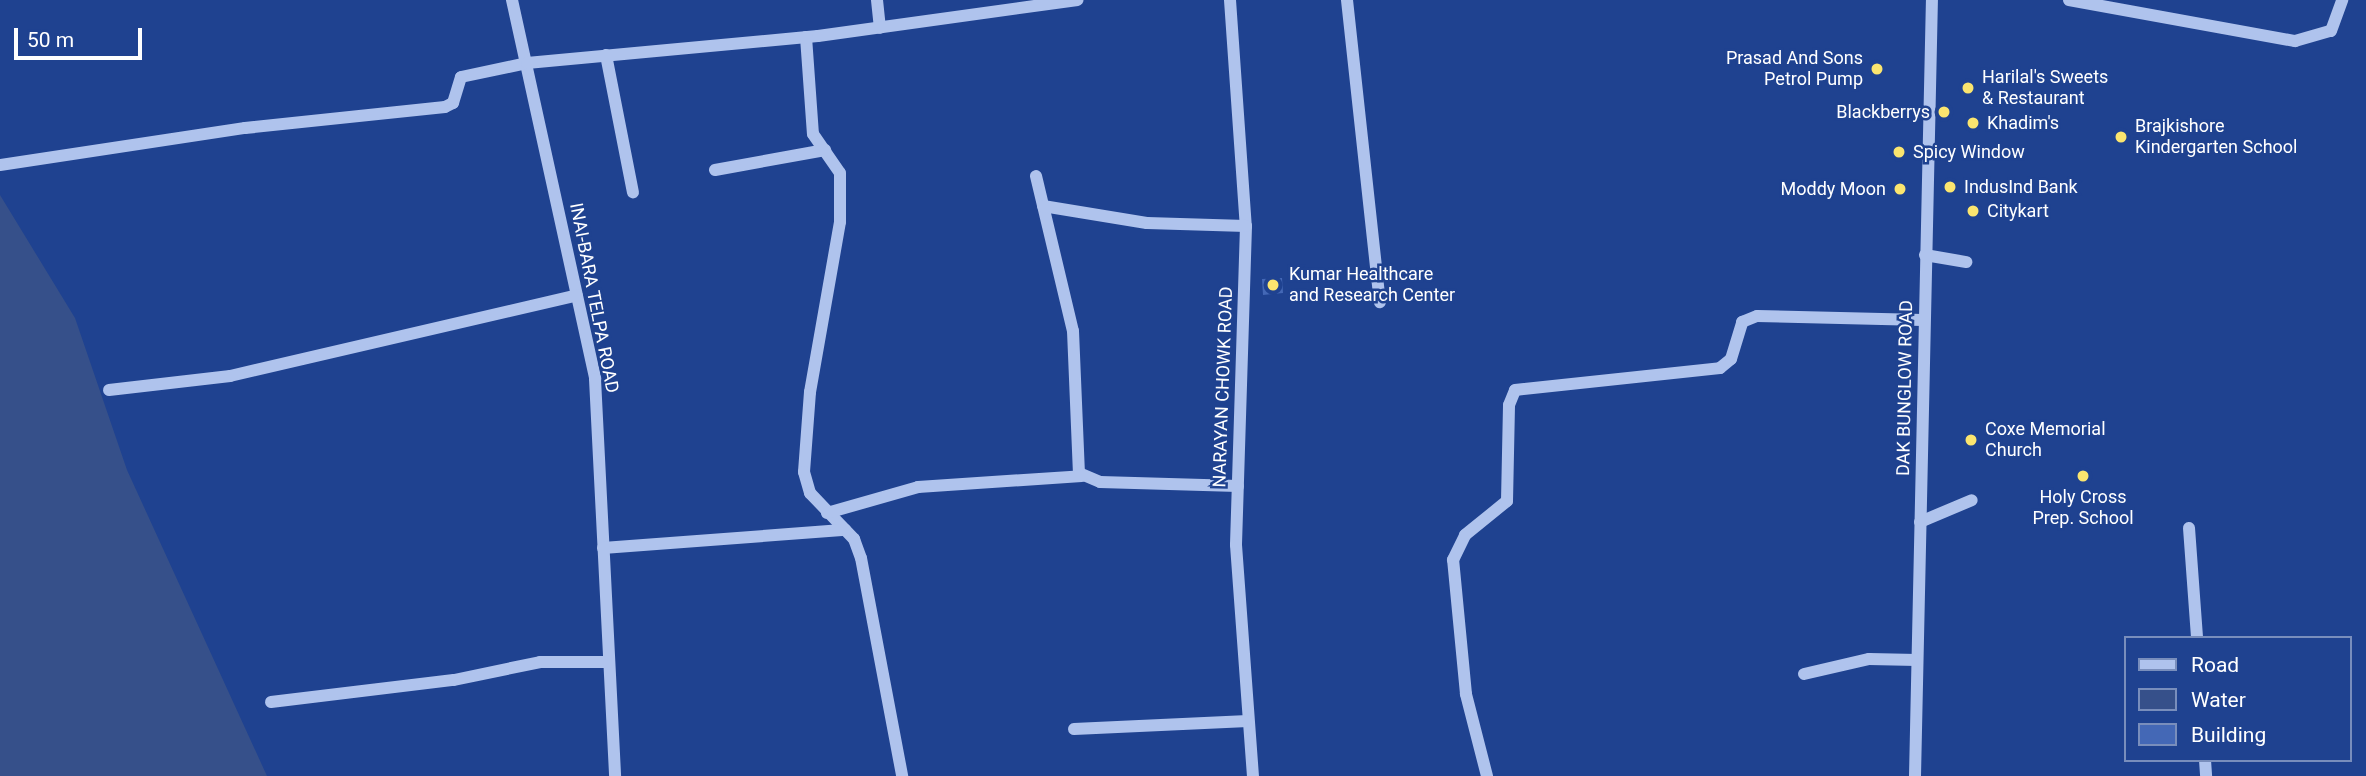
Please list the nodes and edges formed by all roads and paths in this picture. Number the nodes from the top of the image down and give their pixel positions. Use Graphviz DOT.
graph roads {
  1 [pos="512,0"];
  2 [pos="877,0"];
  3 [pos="1078,0"];
  4 [pos="1230,0"];
  5 [pos="1347,0"];
  6 [pos="1932,0"];
  7 [pos="2069,0"];
  8 [pos="2342,0"];
  9 [pos="880,27"];
  10 [pos="806,37"];
  11 [pos="606,55"];
  12 [pos="527,63"];
  13 [pos="825,150"];
  14 [pos="0,165"];
  15 [pos="715,170"];
  16 [pos="1036,176"];
  17 [pos="633,192"];
  18 [pos="1043,206"];
  19 [pos="1246,226"];
  20 [pos="1925,255"];
  21 [pos="1966,262"];
  22 [pos="578,295"];
  23 [pos="1380,302"];
  24 [pos="1923,320"];
  25 [pos="109,390"];
  26 [pos="1082,476"];
  27 [pos="1238,486"];
  28 [pos="1972,500"];
  29 [pos="827,513"];
  30 [pos="1920,522"];
  31 [pos="2189,528"];
  32 [pos="845,530"];
  33 [pos="603,548"];
  34 [pos="2197,636"];
  35 [pos="1917,660"];
  36 [pos="609,662"];
  37 [pos="1804,674"];
  38 [pos="271,702"];
  39 [pos="1248,720"];
  40 [pos="1074,729"];
  41 [pos="615,776"];
  42 [pos="902,776"];
  43 [pos="1253,776"];
  44 [pos="1487,776"];
  45 [pos="1916,776"];
  1 -- 12 [label="street, INAI-BARA TELPA ROAD"];
  2 -- 9 [label="street"];
  3 -- 9 [label="street"];
  4 -- 19 [label="street, NARAYAN CHOWK ROAD"];
  5 -- 23 [label="street"];
  6 -- 20 [label="street, DAK BUNGLOW ROAD"];
  7 -- 8 [label="street"];
  9 -- 10 [label="street"];
  10 -- 11 [label="street"];
  10 -- 13 [label="street"];
  11 -- 12 [label="street"];
  11 -- 17 [label="street"];
  12 -- 14 [label="street"];
  12 -- 22 [label="street, INAI-BARA TELPA ROAD"];
  13 -- 15 [label="street"];
  13 -- 29 [label="street"];
  16 -- 18 [label="street"];
  18 -- 19 [label="street"];
  18 -- 26 [label="street"];
  19 -- 27 [label="street, NARAYAN CHOWK ROAD"];
  20 -- 21 [label="street"];
  20 -- 24 [label="street, DAK BUNGLOW ROAD"];
  22 -- 25 [label="street"];
  22 -- 33 [label="street, INAI-BARA TELPA ROAD"];
  24 -- 30 [label="street, DAK BUNGLOW ROAD"];
  24 -- 44 [label="street"];
  26 -- 27 [label="street"];
  26 -- 29 [label="street"];
  27 -- 39 [label="street, NARAYAN CHOWK ROAD"];
  28 -- 30 [label="street"];
  29 -- 32 [label="street"];
  30 -- 35 [label="street, DAK BUNGLOW ROAD"];
  31 -- 34 [label="street"];
  32 -- 33 [label="street"];
  32 -- 42 [label="street"];
  33 -- 36 [label="street, INAI-BARA TELPA ROAD"];
  35 -- 37 [label="street"];
  35 -- 45 [label="street, DAK BUNGLOW ROAD"];
  36 -- 38 [label="street"];
  36 -- 41 [label="street, INAI-BARA TELPA ROAD"];
  39 -- 40 [label="street"];
  39 -- 43 [label="street, NARAYAN CHOWK ROAD"];
}
